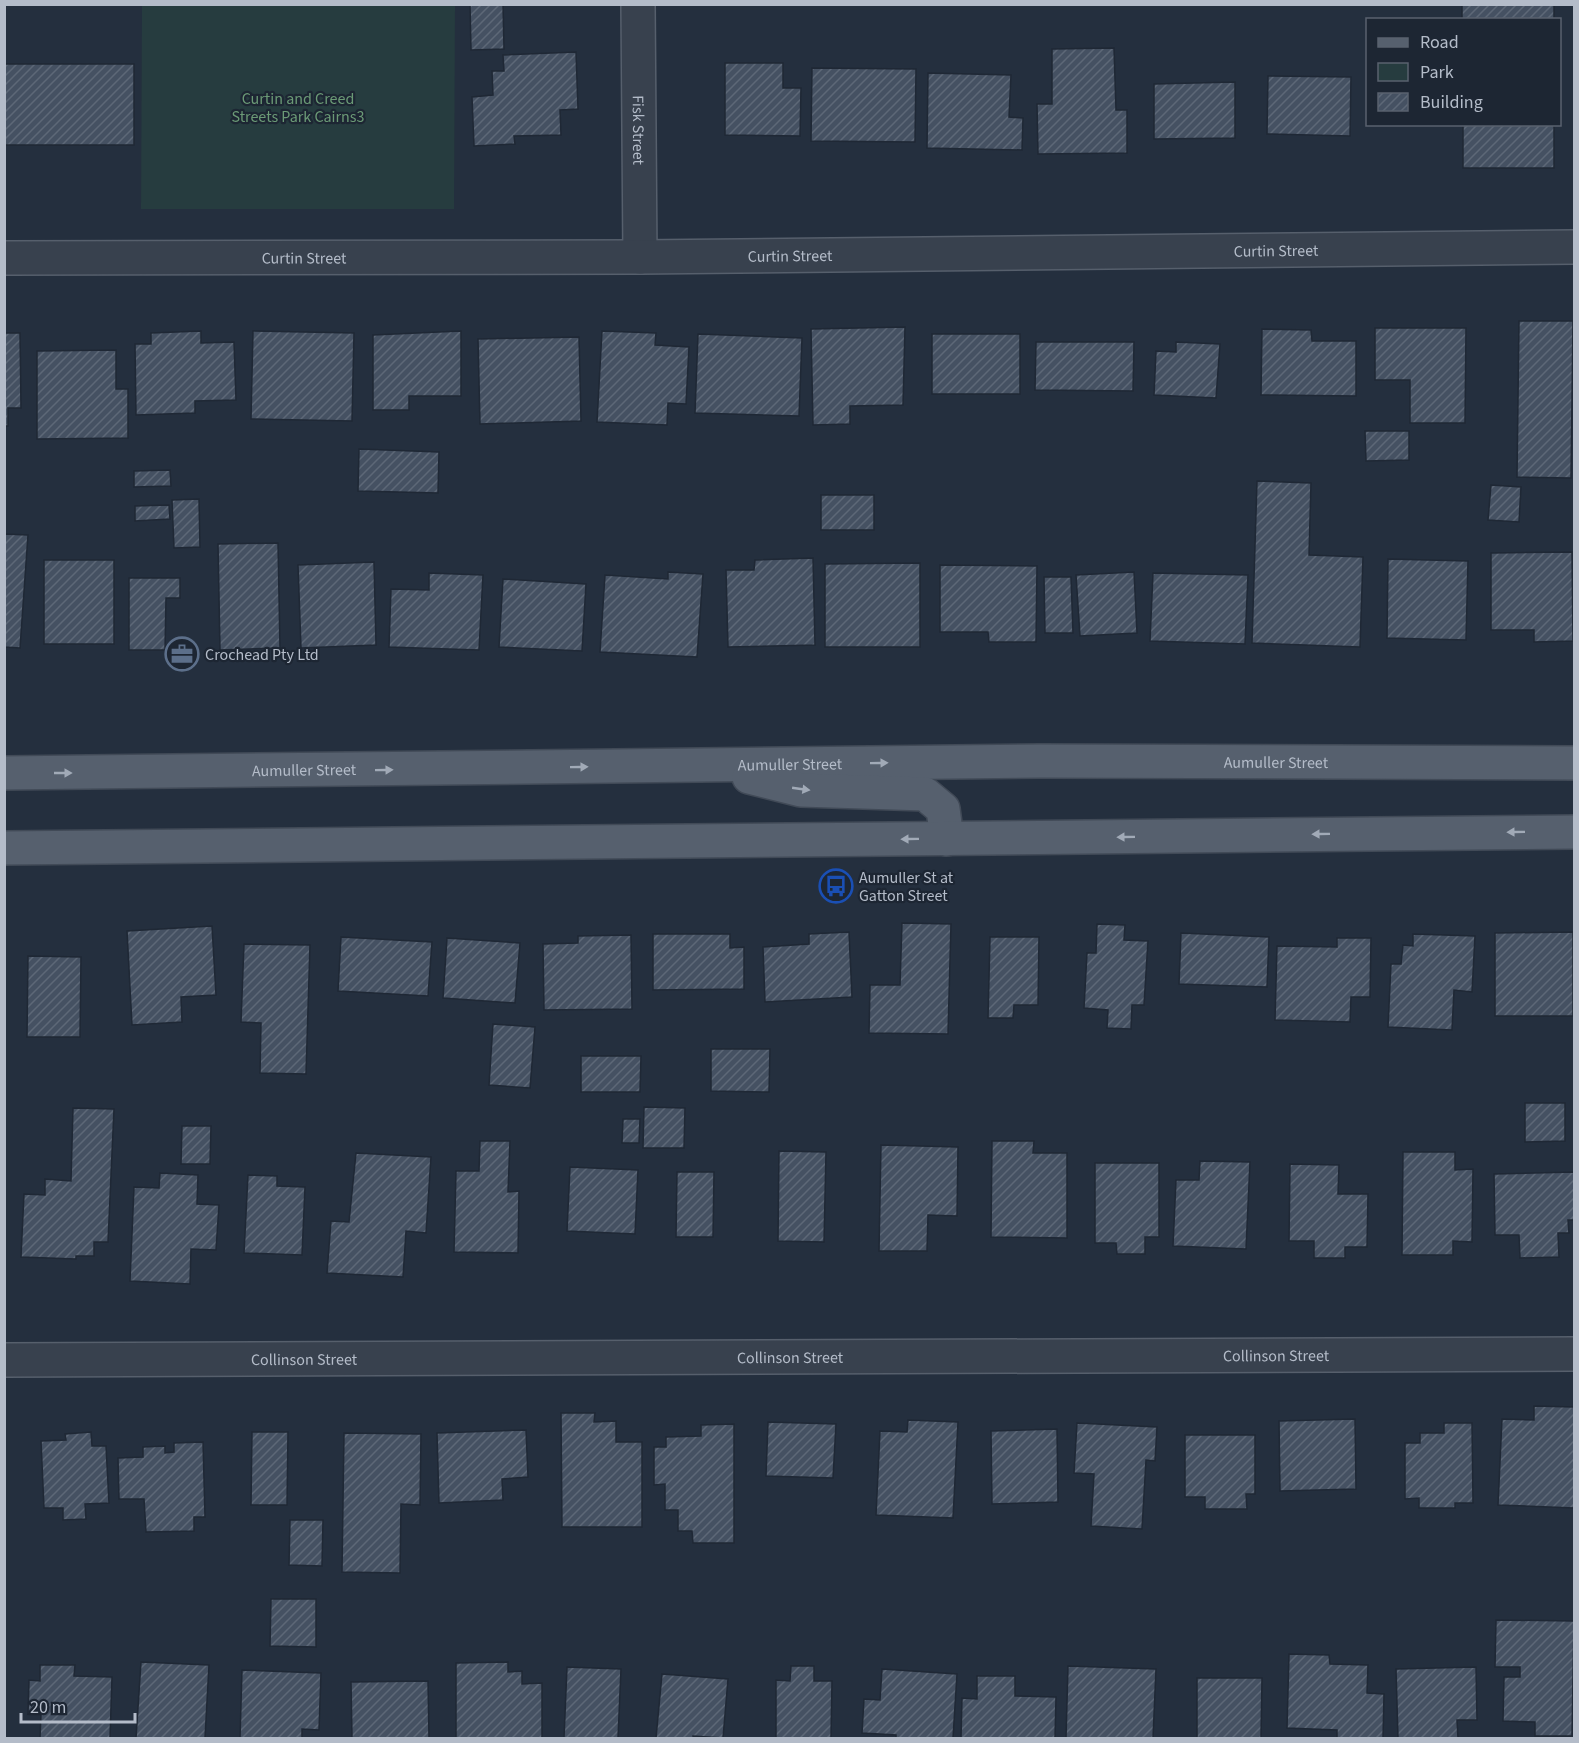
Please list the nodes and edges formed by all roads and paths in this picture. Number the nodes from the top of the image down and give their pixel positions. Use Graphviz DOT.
graph roads {
  1 [pos="638,4"];
  2 [pos="1575,247"];
  3 [pos="640,257"];
  4 [pos="4,258"];
  5 [pos="1575,763"];
  6 [pos="703,765"];
  7 [pos="4,773"];
  8 [pos="1575,832"];
  9 [pos="947,838"];
  10 [pos="4,848"];
  11 [pos="1575,1354"];
  12 [pos="4,1360"];
  1 -- 3 [label="street, Fisk Street"];
  2 -- 3 [label="street, Curtin Street"];
  3 -- 4 [label="street, Curtin Street"];
  6 -- 5 [label="main road, Aumuller Street, one-way"];
  7 -- 6 [label="main road, Aumuller Street, one-way"];
  6 -- 9 [label="main road, one-way"];
  8 -- 9 [label="main road, one-way"];
  9 -- 10 [label="main road, one-way"];
  11 -- 12 [label="street, Collinson Street"];
}
